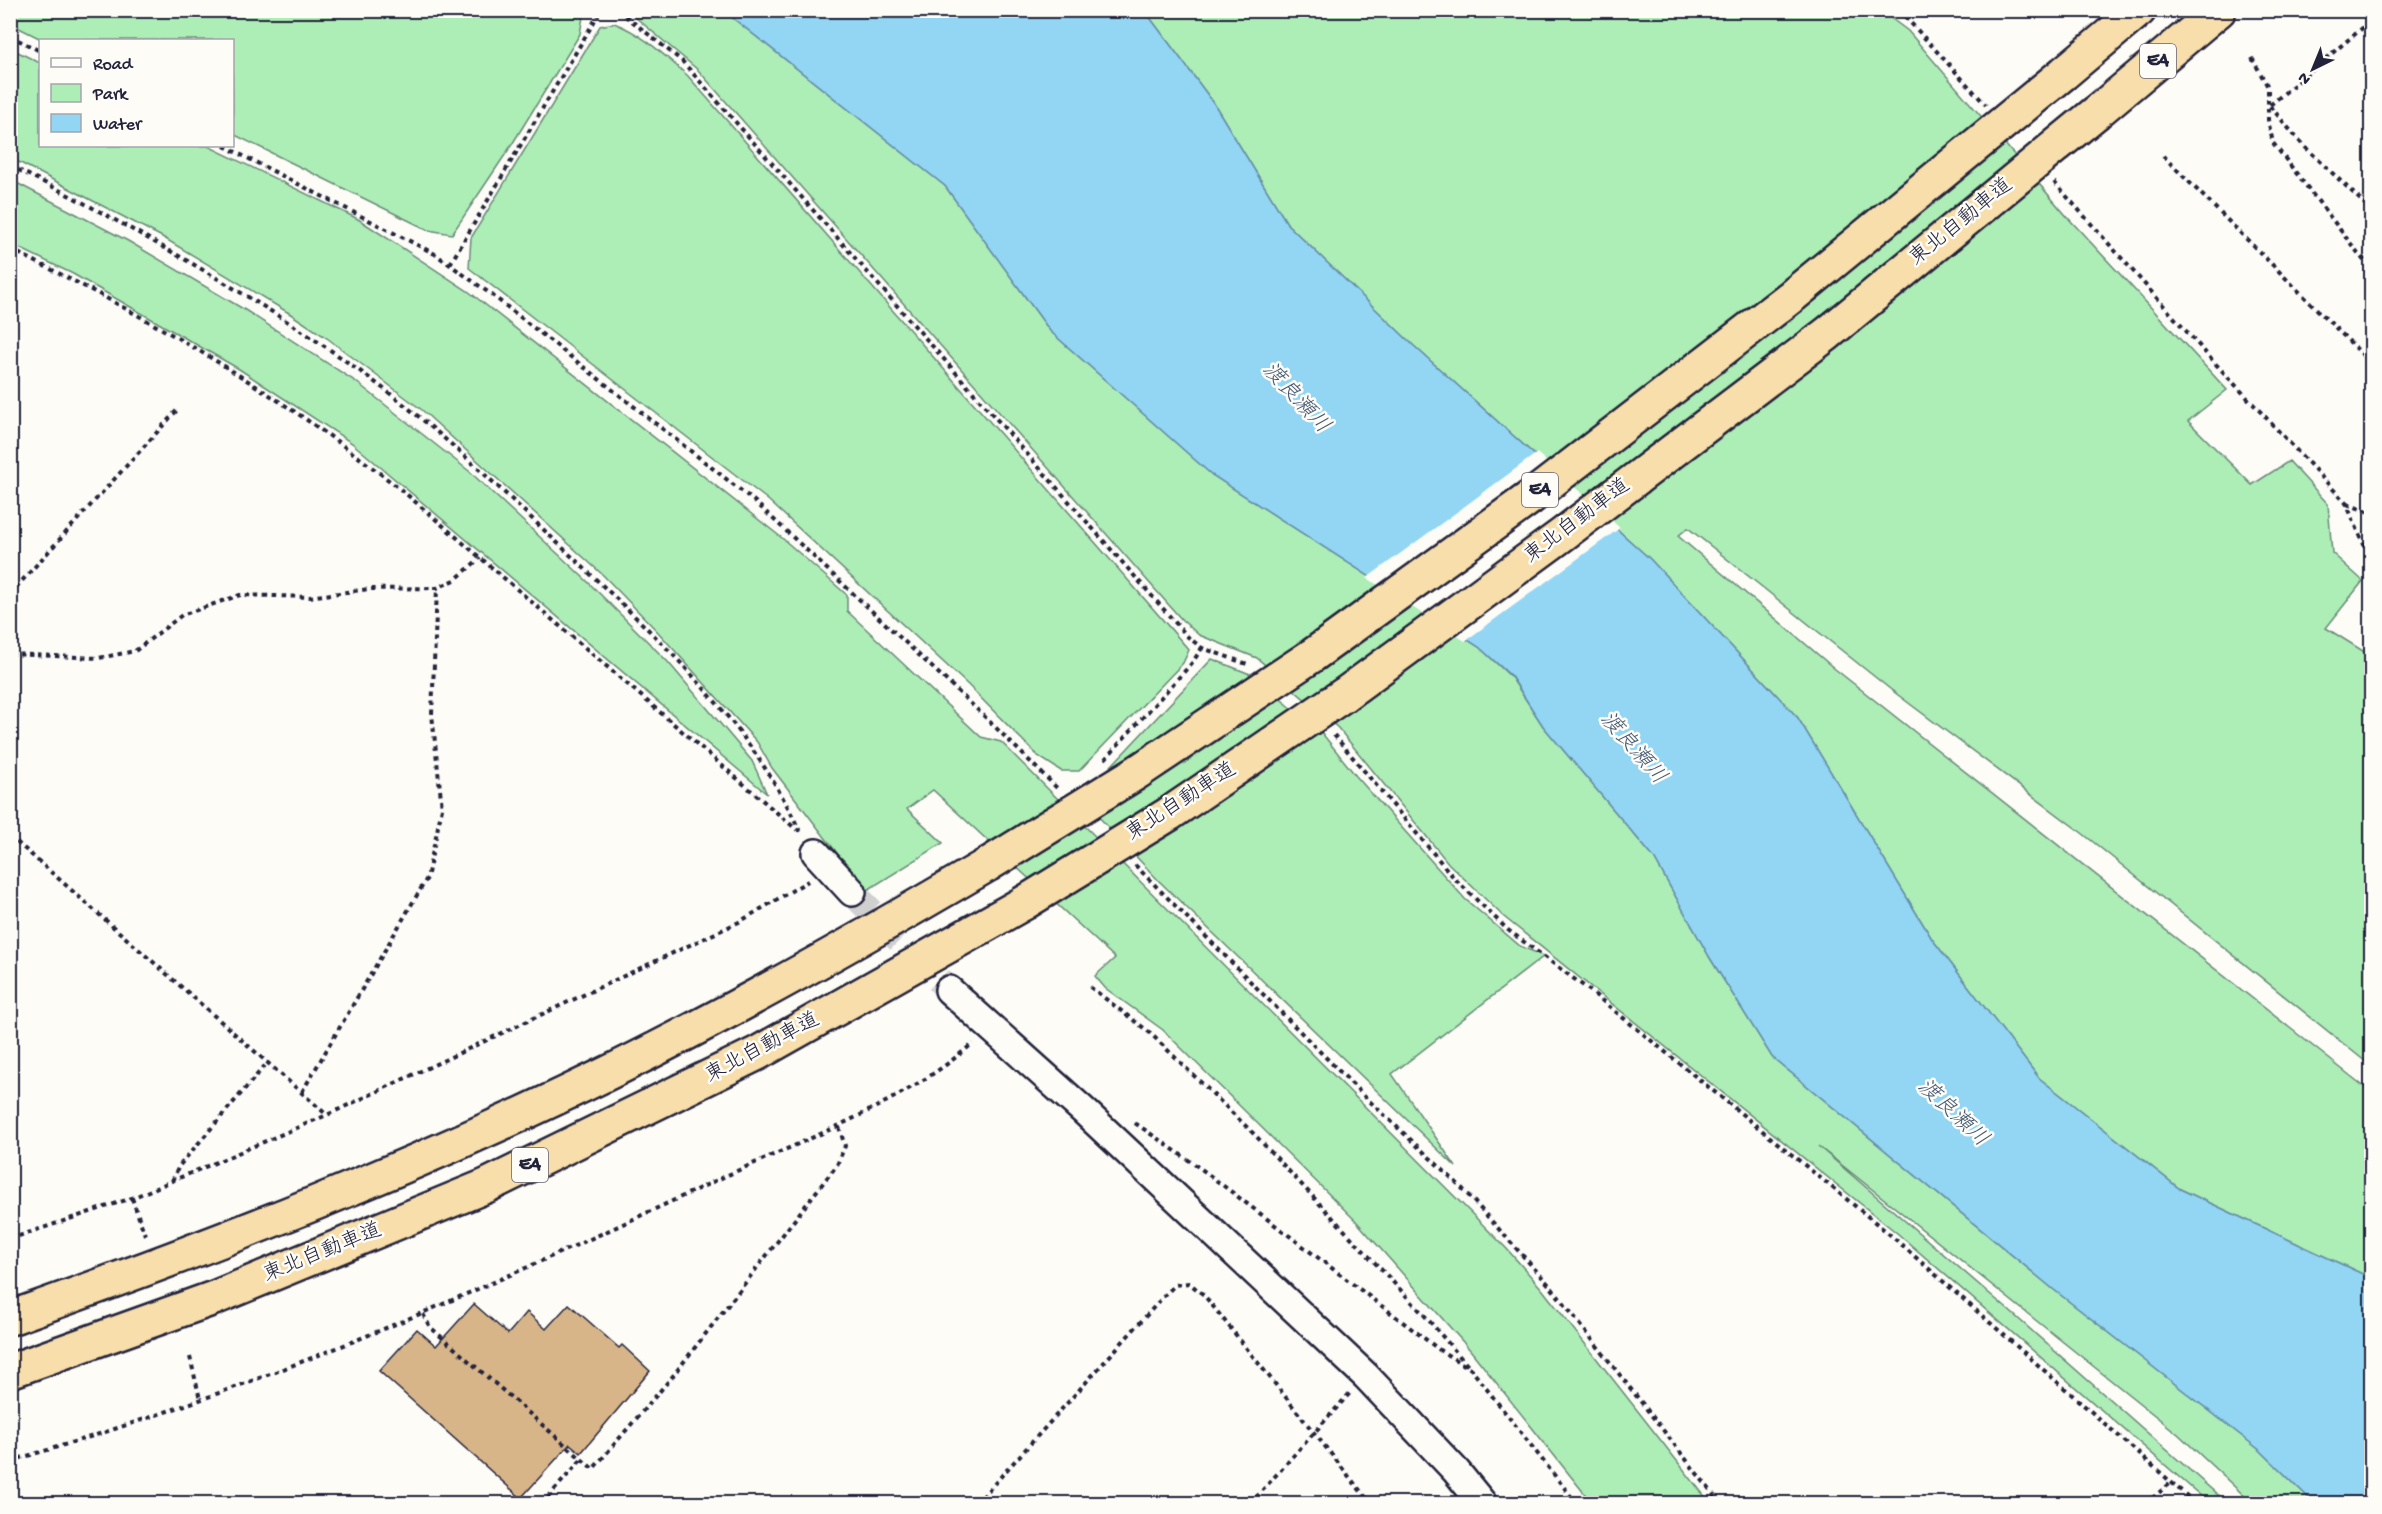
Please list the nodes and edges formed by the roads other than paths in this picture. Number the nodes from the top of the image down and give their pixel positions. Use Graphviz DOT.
graph roads {
  1 [pos="2139,10"];
  2 [pos="2219,10"];
  3 [pos="823,861"];
  4 [pos="852,892"];
  5 [pos="949,990"];
  6 [pos="10,1318"];
  7 [pos="10,1371"];
  8 [pos="1483,1503"];
  1 -- 6 [label="highway, E4, bridge"];
  2 -- 7 [label="highway, 東北自動車道 / E4, bridge"];
  3 -- 4 [label="street"];
  5 -- 8 [label="street"];
}
